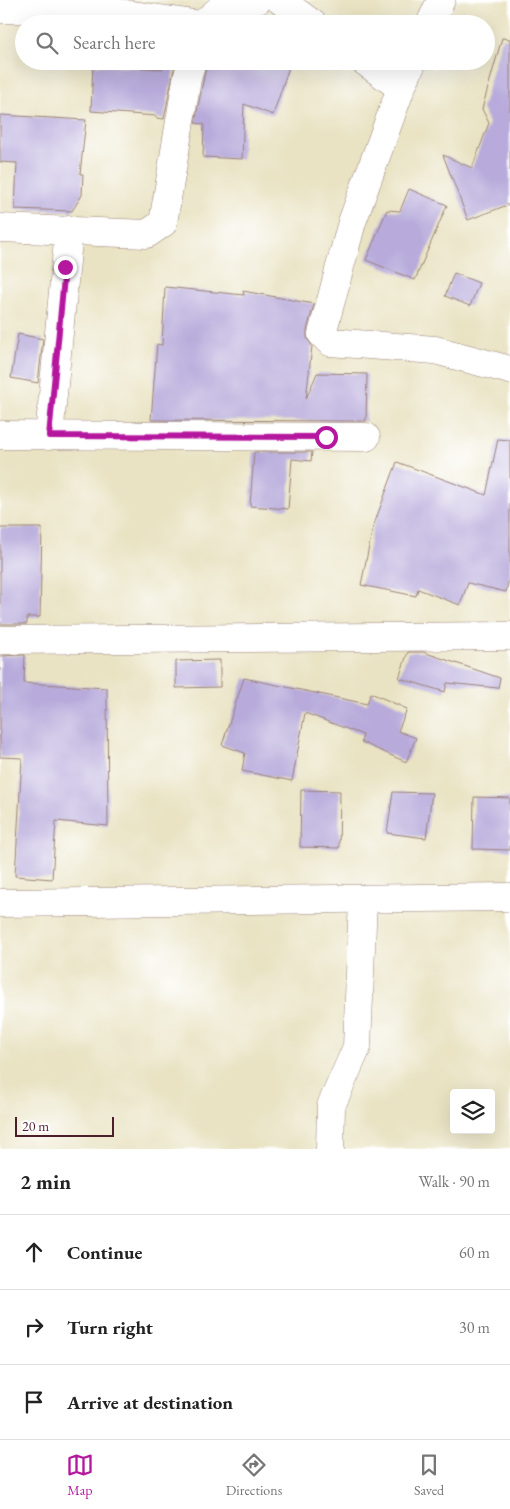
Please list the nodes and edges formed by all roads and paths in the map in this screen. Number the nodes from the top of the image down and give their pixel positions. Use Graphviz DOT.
graph roads {
  1 [pos="258,0"];
  2 [pos="280,0"];
  3 [pos="441,0"];
  4 [pos="0,9"];
  5 [pos="133,15"];
  6 [pos="213,15"];
  7 [pos="301,15"];
  8 [pos="434,15"];
  9 [pos="190,70"];
  10 [pos="376,70"];
  11 [pos="409,70"];
  12 [pos="401,88"];
  13 [pos="0,228"];
  14 [pos="69,230"];
  15 [pos="510,370"];
  16 [pos="0,435"];
  17 [pos="49,436"];
  18 [pos="366,437"];
  19 [pos="510,636"];
  20 [pos="0,640"];
  21 [pos="510,897"];
  22 [pos="363,899"];
  23 [pos="0,903"];
  24 [pos="330,1149"];
  1 -- 6 [label="street"];
  2 -- 7 [label="street"];
  3 -- 8 [label="street"];
  4 -- 5 [label="street"];
  9 -- 14 [label="street"];
  10 -- 12 [label="street"];
  11 -- 12 [label="street"];
  12 -- 15 [label="street"];
  13 -- 14 [label="street"];
  14 -- 17 [label="street"];
  16 -- 17 [label="street"];
  17 -- 18 [label="street"];
  19 -- 20 [label="street"];
  21 -- 22 [label="street"];
  22 -- 23 [label="street"];
  22 -- 24 [label="street"];
}
